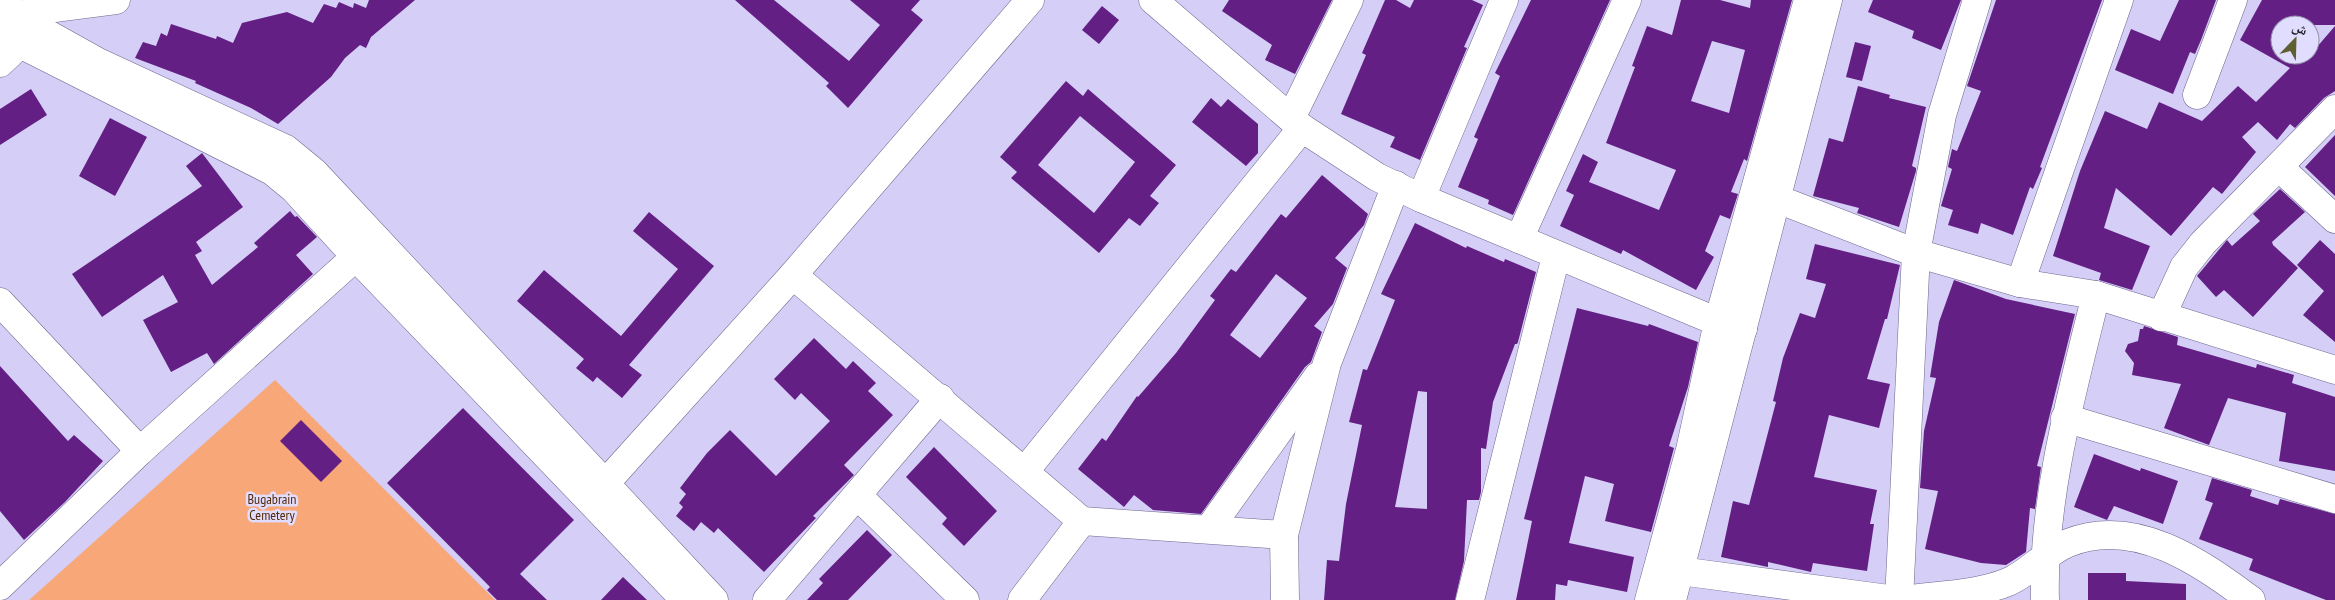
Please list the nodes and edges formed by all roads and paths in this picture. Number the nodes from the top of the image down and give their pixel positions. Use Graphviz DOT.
graph roads {
  1 [pos="116,0"];
  2 [pos="1030,0"];
  3 [pos="1153,0"];
  4 [pos="1350,0"];
  5 [pos="1504,0"];
  6 [pos="1627,0"];
  7 [pos="1808,0"];
  8 [pos="1828,0"];
  9 [pos="1977,0"];
  10 [pos="2119,0"];
  11 [pos="2234,0"];
  12 [pos="14,24"];
  13 [pos="0,63"];
  14 [pos="2197,95"];
  15 [pos="2335,109"];
  16 [pos="1296,123"];
  17 [pos="2279,167"];
  18 [pos="1396,185"];
  19 [pos="1421,198"];
  20 [pos="1775,198"];
  21 [pos="2335,219"];
  22 [pos="376,239"];
  23 [pos="1519,239"];
  24 [pos="1916,253"];
  25 [pos="1556,256"];
  26 [pos="356,257"];
  27 [pos="794,275"];
  28 [pos="2020,282"];
  29 [pos="2096,295"];
  30 [pos="0,302"];
  31 [pos="2161,317"];
  32 [pos="1730,326"];
  33 [pos="1327,363"];
  34 [pos="2335,370"];
  35 [pos="940,398"];
  36 [pos="2066,418"];
  37 [pos="140,451"];
  38 [pos="1025,471"];
  39 [pos="598,492"];
  40 [pos="858,496"];
  41 [pos="2335,499"];
  42 [pos="1082,521"];
  43 [pos="1209,530"];
  44 [pos="1284,535"];
  45 [pos="2044,559"];
  46 [pos="1680,571"];
  47 [pos="4,572"];
  48 [pos="685,600"];
  49 [pos="714,600"];
  50 [pos="767,600"];
  51 [pos="965,600"];
  52 [pos="1022,600"];
  53 [pos="1285,600"];
  54 [pos="1470,600"];
  55 [pos="1649,600"];
  56 [pos="1672,600"];
  57 [pos="1896,600"];
  58 [pos="1901,600"];
  59 [pos="2045,600"];
  60 [pos="2251,600"];
  1 -- 12 [label="street"];
  2 -- 27 [label="street"];
  3 -- 16 [label="street"];
  4 -- 16 [label="street"];
  5 -- 19 [label="street"];
  6 -- 23 [label="street"];
  7 -- 32 [label="street"];
  8 -- 20 [label="street"];
  9 -- 24 [label="street"];
  10 -- 28 [label="street"];
  11 -- 14 [label="street"];
  12 -- 13 [label="street"];
  12 -- 22 [label="street"];
  12 -- 26 [label="street"];
  15 -- 17 [label="street"];
  16 -- 18 [label="street"];
  16 -- 38 [label="street"];
  17 -- 21 [label="street"];
  17 -- 31 [label="street"];
  18 -- 19 [label="street"];
  18 -- 33 [label="street"];
  19 -- 23 [label="street"];
  20 -- 24 [label="street"];
  20 -- 32 [label="street"];
  22 -- 26 [label="street"];
  22 -- 39 [label="street"];
  23 -- 25 [label="street"];
  24 -- 28 [label="street"];
  24 -- 58 [label="street"];
  25 -- 32 [label="street"];
  25 -- 54 [label="street"];
  26 -- 37 [label="street"];
  26 -- 39 [label="street"];
  27 -- 35 [label="street"];
  27 -- 39 [label="street"];
  28 -- 29 [label="street"];
  29 -- 31 [label="street"];
  29 -- 36 [label="street"];
  30 -- 37 [label="street"];
  31 -- 34 [label="street"];
  32 -- 46 [label="street"];
  32 -- 55 [label="street"];
  33 -- 43 [label="street"];
  33 -- 44 [label="street"];
  35 -- 38 [label="street"];
  35 -- 40 [label="street"];
  36 -- 41 [label="street"];
  36 -- 45 [label="street"];
  37 -- 47 [label="street"];
  38 -- 42 [label="street"];
  39 -- 48 [label="street"];
  39 -- 49 [label="street"];
  40 -- 50 [label="street"];
  40 -- 51 [label="street"];
  42 -- 43 [label="street"];
  42 -- 52 [label="street"];
  43 -- 44 [label="street"];
  44 -- 53 [label="street"];
  45 -- 58 [label="street"];
  45 -- 59 [label="street"];
  45 -- 60 [label="street"];
  46 -- 56 [label="street"];
  46 -- 57 [label="street"];
}
